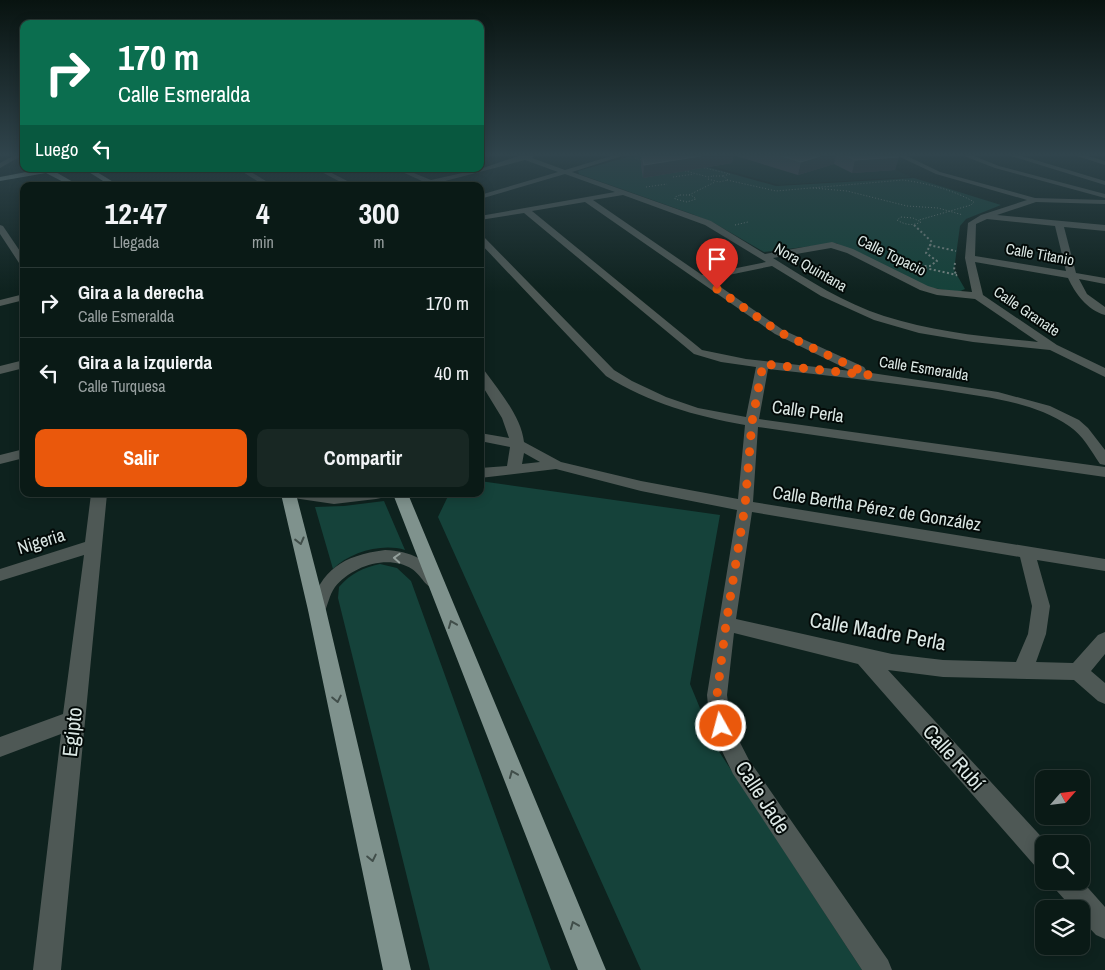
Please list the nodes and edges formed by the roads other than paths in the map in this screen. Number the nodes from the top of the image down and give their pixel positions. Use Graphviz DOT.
graph roads {
  1 [pos="578,201"];
  2 [pos="588,201"];
  3 [pos="647,201"];
  4 [pos="1031,201"];
  5 [pos="1079,201"];
  6 [pos="1105,202"];
  7 [pos="526,210"];
  8 [pos="484,217"];
  9 [pos="984,217"];
  10 [pos="1059,224"];
  11 [pos="0,228"];
  12 [pos="1105,228"];
  13 [pos="484,242"];
  14 [pos="20,245"];
  15 [pos="14,246"];
  16 [pos="0,250"];
  17 [pos="20,257"];
  18 [pos="764,257"];
  19 [pos="970,258"];
  20 [pos="774,263"];
  21 [pos="1070,275"];
  22 [pos="701,278"];
  23 [pos="1105,281"];
  24 [pos="978,296"];
  25 [pos="20,298"];
  26 [pos="0,303"];
  27 [pos="1105,312"];
  28 [pos="1053,347"];
  29 [pos="763,364"];
  30 [pos="20,365"];
  31 [pos="0,370"];
  32 [pos="1105,373"];
  33 [pos="870,375"];
  34 [pos="484,379"];
  35 [pos="752,422"];
  36 [pos="484,438"];
  37 [pos="517,444"];
  38 [pos="20,454"];
  39 [pos="0,460"];
  40 [pos="1105,461"];
  41 [pos="556,465"];
  42 [pos="513,470"];
  43 [pos="1105,472"];
  44 [pos="484,473"];
  45 [pos="99,497"];
  46 [pos="289,497"];
  47 [pos="320,497"];
  48 [pos="351,497"];
  49 [pos="401,497"];
  50 [pos="745,506"];
  51 [pos="93,546"];
  52 [pos="1027,553"];
  53 [pos="1105,565"];
  54 [pos="0,575"];
  55 [pos="435,583"];
  56 [pos="317,610"];
  57 [pos="726,624"];
  58 [pos="1105,640"];
  59 [pos="863,656"];
  60 [pos="1023,670"];
  61 [pos="1078,672"];
  62 [pos="1105,695"];
  63 [pos="73,720"];
  64 [pos="0,747"];
  65 [pos="1035,847"];
  66 [pos="1073,890"];
  67 [pos="1105,926"];
  68 [pos="47,970"];
  69 [pos="397,970"];
  70 [pos="592,970"];
  71 [pos="878,970"];
  1 -- 7 [label="street"];
  2 -- 22 [label="street"];
  3 -- 18 [label="street, Nora Quintana"];
  4 -- 9 [label="street"];
  5 -- 6 [label="street"];
  7 -- 8 [label="street"];
  7 -- 29 [label="street, Calle Esmeralda"];
  9 -- 10 [label="street"];
  9 -- 19 [label="street, Calle Granate"];
  10 -- 12 [label="street"];
  10 -- 21 [label="street"];
  11 -- 15 [label="street"];
  13 -- 35 [label="street, Calle Perla"];
  14 -- 15 [label="street"];
  15 -- 16 [label="street"];
  15 -- 17 [label="street"];
  18 -- 20 [label="street, Nora Quintana"];
  18 -- 24 [label="street, Calle Topacio"];
  19 -- 21 [label="street, Calle Titanio"];
  19 -- 24 [label="street, Calle Granate"];
  20 -- 22 [label="street"];
  20 -- 28 [label="street, Nora Quintana"];
  21 -- 23 [label="street, Calle Titanio"];
  21 -- 27 [label="street"];
  22 -- 33 [label="street"];
  24 -- 28 [label="street, Calle Granate"];
  25 -- 26 [label="street"];
  28 -- 32 [label="street, Calle Granate"];
  29 -- 33 [label="street, Calle Esmeralda"];
  29 -- 35 [label="street, Calle Jade"];
  30 -- 31 [label="street"];
  33 -- 40 [label="street, Calle Esmeralda"];
  34 -- 37 [label="street"];
  35 -- 43 [label="street, Calle Perla"];
  35 -- 50 [label="street, Calle Jade"];
  36 -- 37 [label="street, Calle Bertha Pérez de González"];
  37 -- 41 [label="street, Calle Bertha Pérez de González"];
  37 -- 42 [label="street"];
  38 -- 39 [label="street"];
  41 -- 42 [label="street, Calle Bertha Pérez de González"];
  41 -- 50 [label="street, Calle Bertha Pérez de González"];
  42 -- 44 [label="street, Calle Bertha Pérez de González"];
  45 -- 51 [label="street, Egipto"];
  46 -- 56 [label="main road, one-way"];
  47 -- 48 [label="street"];
  49 -- 55 [label="main road"];
  50 -- 52 [label="street, Calle Bertha Pérez de González"];
  50 -- 57 [label="street, Calle Jade"];
  51 -- 54 [label="street, Nigeria"];
  51 -- 63 [label="street, Egipto"];
  52 -- 53 [label="street, Calle Bertha Pérez de González"];
  52 -- 60 [label="street"];
  55 -- 56 [label="street, one-way"];
  70 -- 55 [label="main road, one-way"];
  56 -- 69 [label="main road, one-way"];
  57 -- 59 [label="street, Calle Madre Perla"];
  57 -- 71 [label="street, Calle Jade"];
  58 -- 61 [label="street"];
  59 -- 60 [label="street, Calle Madre Perla"];
  59 -- 65 [label="street, Calle Rubí"];
  60 -- 61 [label="street, Calle Madre Perla"];
  61 -- 62 [label="street"];
  63 -- 64 [label="street"];
  63 -- 68 [label="street, Egipto"];
  66 -- 67 [label="street"];
}
